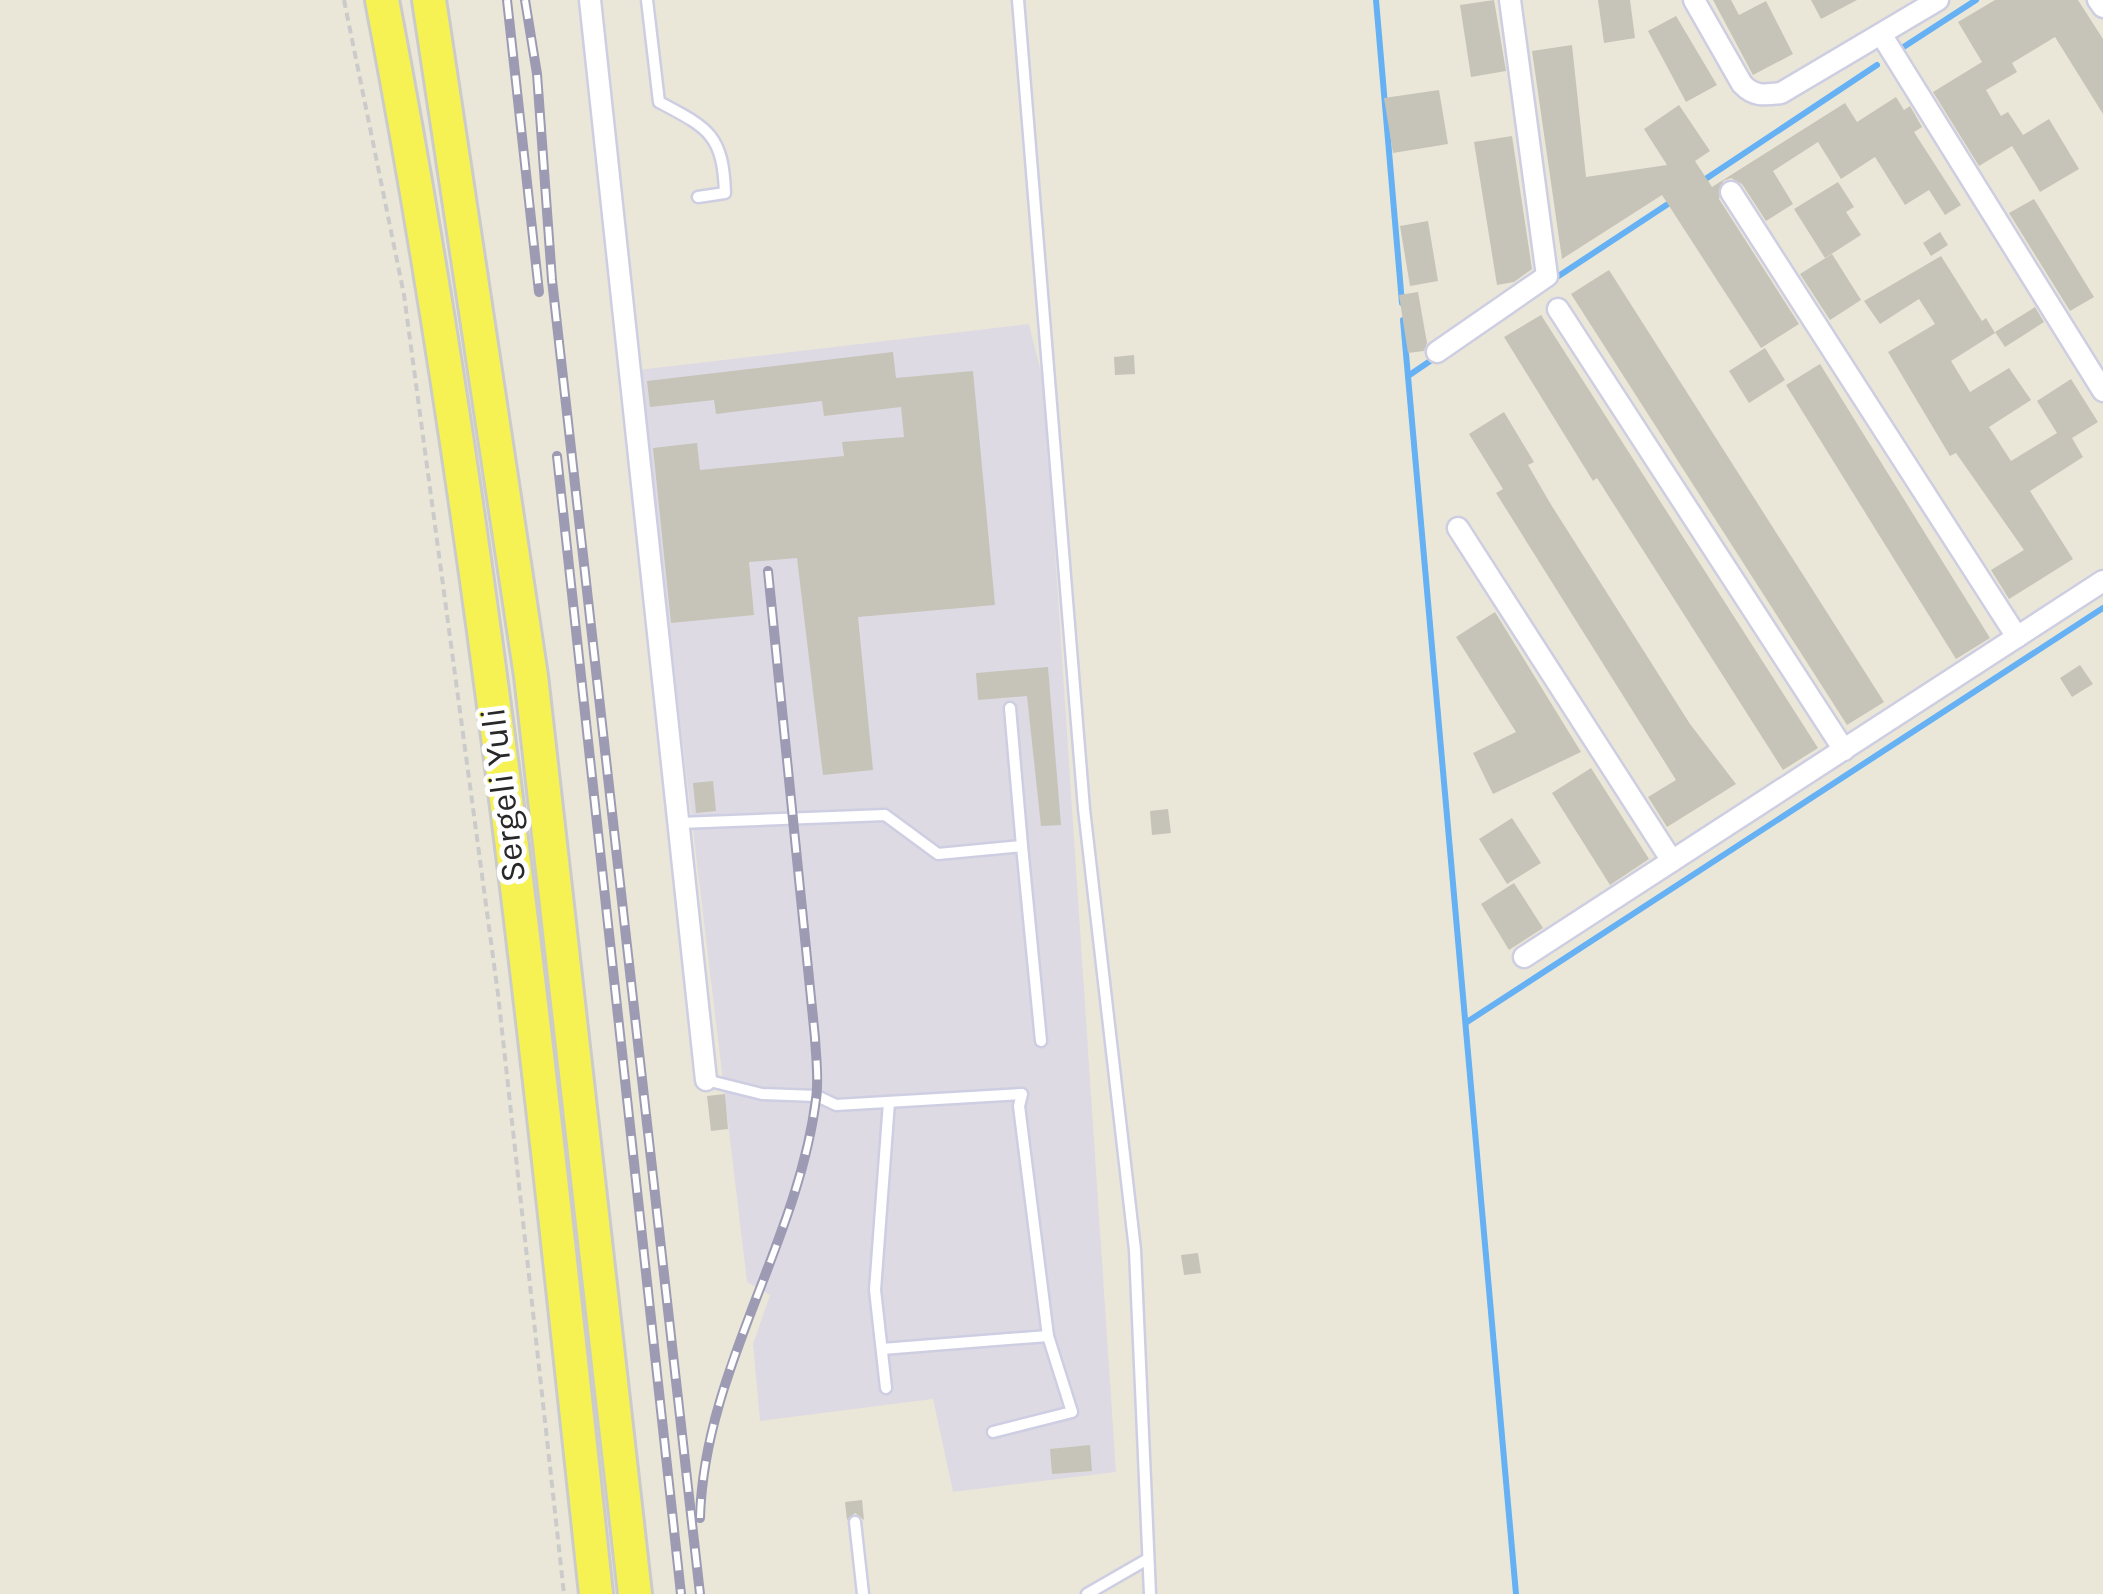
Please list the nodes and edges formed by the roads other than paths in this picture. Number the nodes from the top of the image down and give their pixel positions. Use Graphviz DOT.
graph roads {
  1 [pos="382,0"];
  2 [pos="429,0"];
  3 [pos="590,0"];
  4 [pos="646,0"];
  5 [pos="1018,0"];
  6 [pos="1510,0"];
  7 [pos="1694,0"];
  8 [pos="2098,0"];
  9 [pos="1935,1"];
  10 [pos="2103,7"];
  11 [pos="1881,34"];
  12 [pos="1731,192"];
  13 [pos="698,197"];
  14 [pos="1558,309"];
  15 [pos="1437,352"];
  16 [pos="2103,391"];
  17 [pos="1458,528"];
  18 [pos="2103,580"];
  19 [pos="2017,636"];
  20 [pos="1010,708"];
  21 [pos="1844,750"];
  22 [pos="680,823"];
  23 [pos="1022,846"];
  24 [pos="1672,861"];
  25 [pos="1524,957"];
  26 [pos="1041,1042"];
  27 [pos="706,1080"];
  28 [pos="889,1102"];
  29 [pos="1048,1336"];
  30 [pos="882,1349"];
  31 [pos="886,1388"];
  32 [pos="993,1432"];
  33 [pos="855,1522"];
  34 [pos="1146,1560"];
  35 [pos="596,1594"];
  36 [pos="635,1594"];
  37 [pos="863,1594"];
  38 [pos="1087,1594"];
  39 [pos="1150,1594"];
  1 -- 35 [label="main road, Sergeli Yuli"];
  2 -- 36 [label="main road, Sergeli Yuli"];
  3 -- 22 [label="street"];
  4 -- 13 [label="lane"];
  5 -- 34 [label="lane"];
  6 -- 15 [label="street"];
  7 -- 11 [label="street"];
  8 -- 10 [label="street"];
  9 -- 11 [label="street"];
  11 -- 16 [label="street"];
  12 -- 19 [label="street"];
  14 -- 21 [label="street"];
  17 -- 24 [label="street"];
  18 -- 19 [label="street"];
  19 -- 21 [label="street"];
  20 -- 23 [label="lane"];
  21 -- 24 [label="street"];
  22 -- 23 [label="lane"];
  22 -- 27 [label="street"];
  23 -- 26 [label="lane"];
  24 -- 25 [label="street"];
  27 -- 28 [label="lane"];
  28 -- 29 [label="lane"];
  28 -- 30 [label="lane"];
  29 -- 30 [label="lane"];
  29 -- 32 [label="lane"];
  30 -- 31 [label="lane"];
  33 -- 37 [label="lane"];
  34 -- 38 [label="lane"];
  34 -- 39 [label="lane"];
}
